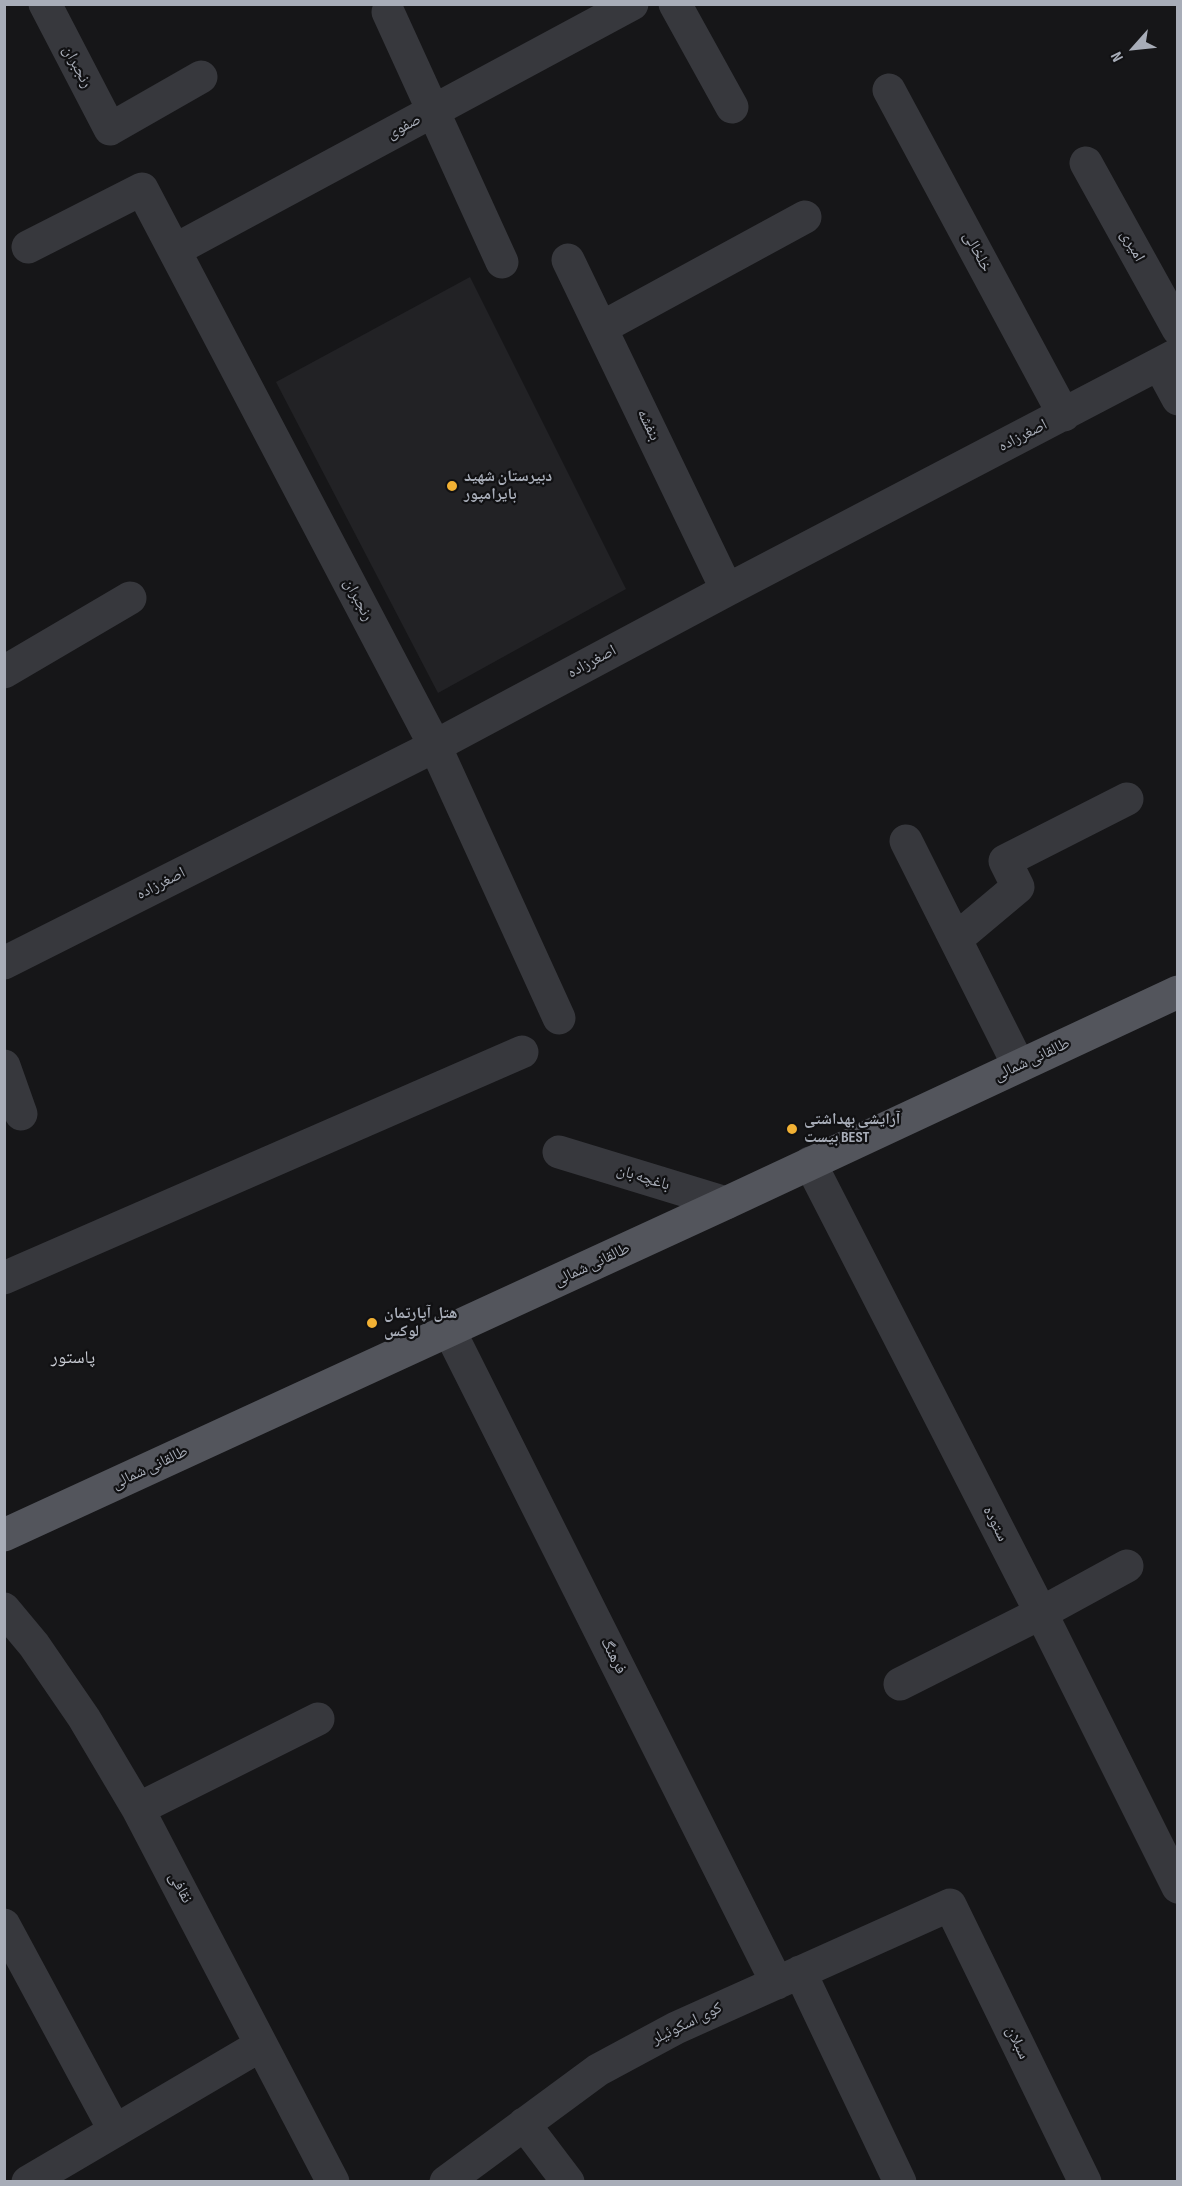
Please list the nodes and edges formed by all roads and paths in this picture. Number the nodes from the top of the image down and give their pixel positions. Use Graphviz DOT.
graph roads {
  1 [pos="45,4"];
  2 [pos="632,4"];
  3 [pos="675,4"];
  4 [pos="388,12"];
  5 [pos="201,77"];
  6 [pos="889,90"];
  7 [pos="732,107"];
  8 [pos="434,111"];
  9 [pos="1086,163"];
  10 [pos="805,217"];
  11 [pos="28,247"];
  12 [pos="175,250"];
  13 [pos="568,260"];
  14 [pos="502,262"];
  15 [pos="601,328"];
  16 [pos="1178,329"];
  17 [pos="1168,359"];
  18 [pos="1178,399"];
  19 [pos="1064,415"];
  20 [pos="727,590"];
  21 [pos="130,598"];
  22 [pos="4,672"];
  23 [pos="435,746"];
  24 [pos="1127,799"];
  25 [pos="906,841"];
  26 [pos="957,939"];
  27 [pos="4,963"];
  28 [pos="1178,992"];
  29 [pos="559,1018"];
  30 [pos="522,1052"];
  31 [pos="4,1066"];
  32 [pos="1019,1066"];
  33 [pos="21,1114"];
  34 [pos="559,1152"];
  35 [pos="810,1163"];
  36 [pos="726,1203"];
  37 [pos="4,1278"];
  38 [pos="449,1330"];
  39 [pos="4,1535"];
  40 [pos="1126,1566"];
  41 [pos="4,1609"];
  42 [pos="1041,1613"];
  43 [pos="900,1684"];
  44 [pos="318,1719"];
  45 [pos="138,1809"];
  46 [pos="1178,1887"];
  47 [pos="950,1905"];
  48 [pos="4,1925"];
  49 [pos="789,1977"];
  50 [pos="261,2045"];
  51 [pos="524,2124"];
  52 [pos="115,2131"];
  53 [pos="28,2181"];
  54 [pos="333,2181"];
  55 [pos="446,2181"];
  56 [pos="568,2181"];
  57 [pos="900,2181"];
  58 [pos="1085,2181"];
  1 -- 5 [label="street, رنجبران"];
  2 -- 8 [label="street, صفوی"];
  3 -- 7 [label="street"];
  4 -- 8 [label="street"];
  6 -- 19 [label="street, خلخالی"];
  8 -- 12 [label="street, صفوی"];
  8 -- 14 [label="street"];
  9 -- 16 [label="street, امیری"];
  10 -- 15 [label="street"];
  11 -- 12 [label="street, رنجبران"];
  12 -- 23 [label="street, رنجبران"];
  13 -- 15 [label="street, بنفشه"];
  15 -- 20 [label="street, بنفشه"];
  17 -- 18 [label="street"];
  17 -- 19 [label="street, اصغرزاده"];
  19 -- 20 [label="street, اصغرزاده"];
  20 -- 23 [label="street, اصغرزاده"];
  21 -- 22 [label="street"];
  23 -- 27 [label="street, اصغرزاده"];
  23 -- 29 [label="street, رنجبران"];
  24 -- 26 [label="street"];
  25 -- 26 [label="street"];
  26 -- 32 [label="street"];
  28 -- 32 [label="main road, طالقانی شمالی"];
  30 -- 37 [label="street"];
  31 -- 33 [label="street"];
  32 -- 35 [label="main road, طالقانی شمالی"];
  34 -- 36 [label="street, باغچه بان"];
  35 -- 36 [label="main road, طالقانی شمالی"];
  35 -- 42 [label="street, ستوده"];
  36 -- 38 [label="main road, طالقانی شمالی"];
  38 -- 39 [label="main road, طالقانی شمالی"];
  38 -- 49 [label="street, فرهنگ"];
  40 -- 42 [label="street"];
  41 -- 45 [label="street, نقافی"];
  42 -- 43 [label="street"];
  42 -- 46 [label="street, ستوده"];
  44 -- 45 [label="street"];
  45 -- 50 [label="street, نقافی"];
  47 -- 49 [label="street, کوی اسکوئیلر"];
  47 -- 58 [label="street, سبلان"];
  48 -- 52 [label="street"];
  49 -- 51 [label="street, کوی اسکوئیلر"];
  49 -- 57 [label="street, فرهنگ"];
  50 -- 52 [label="street"];
  50 -- 54 [label="street, نقافی"];
  51 -- 55 [label="street, کوی اسکوئیلر"];
  51 -- 56 [label="street"];
  52 -- 53 [label="street"];
}
